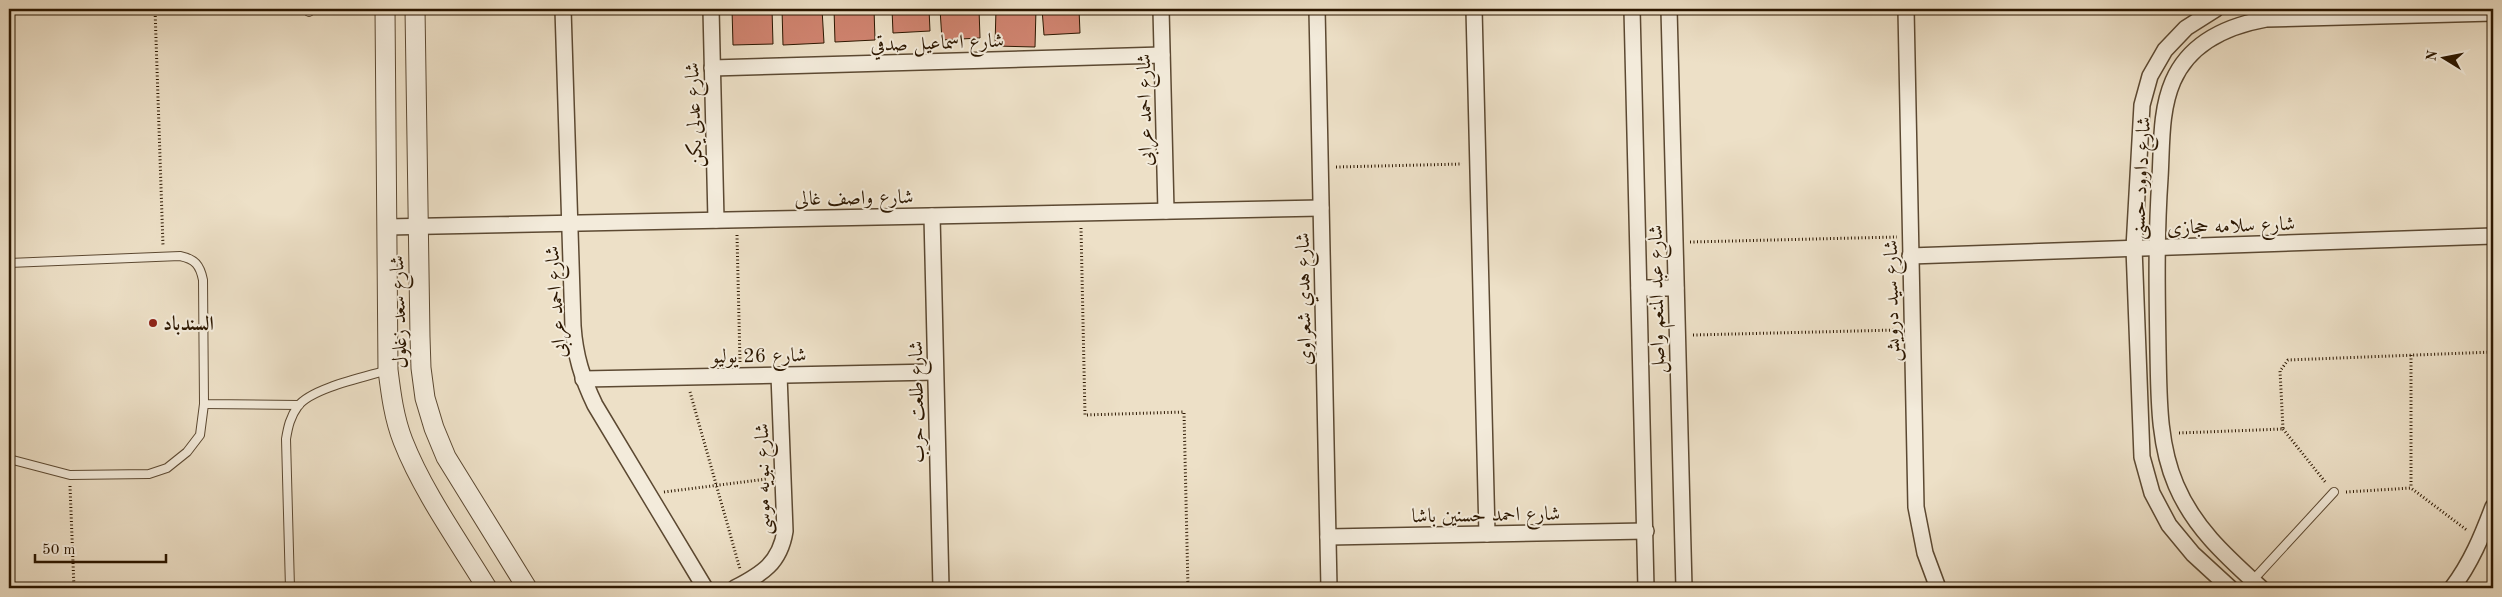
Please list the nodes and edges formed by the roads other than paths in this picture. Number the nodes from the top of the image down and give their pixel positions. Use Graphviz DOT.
graph roads {
  1 [pos="386,9"];
  2 [pos="415,9"];
  3 [pos="562,9"];
  4 [pos="711,9"];
  5 [pos="1161,9"];
  6 [pos="1317,9"];
  7 [pos="1474,9"];
  8 [pos="1632,9"];
  9 [pos="1669,9"];
  10 [pos="1906,9"];
  11 [pos="1917,9"];
  12 [pos="2216,9"];
  13 [pos="2493,13"];
  14 [pos="1907,38"];
  15 [pos="1162,55"];
  16 [pos="712,68"];
  17 [pos="1321,208"];
  18 [pos="1166,211"];
  19 [pos="932,216"];
  20 [pos="716,220"];
  21 [pos="570,223"];
  22 [pos="418,226"];
  23 [pos="387,227"];
  24 [pos="2493,236"];
  25 [pos="2134,248"];
  26 [pos="2155,248"];
  27 [pos="1910,256"];
  28 [pos="9,263"];
  29 [pos="1639,288"];
  30 [pos="1676,288"];
  31 [pos="388,370"];
  32 [pos="936,372"];
  33 [pos="779,375"];
  34 [pos="583,379"];
  35 [pos="204,404"];
  36 [pos="299,405"];
  37 [pos="9,459"];
  38 [pos="2334,492"];
  39 [pos="2493,507"];
  40 [pos="1646,531"];
  41 [pos="1487,534"];
  42 [pos="1328,536"];
  43 [pos="2257,584"];
  44 [pos="740,586"];
  45 [pos="290,588"];
  46 [pos="487,588"];
  47 [pos="527,588"];
  48 [pos="705,588"];
  49 [pos="940,588"];
  50 [pos="1329,588"];
  51 [pos="1646,588"];
  52 [pos="1684,588"];
  53 [pos="1938,588"];
  54 [pos="2230,588"];
  55 [pos="2452,588"];
  1 -- 23 [label="street, شارع سعد زغلول"];
  2 -- 22 [label="street, شارع سعد زغلول"];
  3 -- 21 [label="street, شارع احمد عرابى"];
  4 -- 16 [label="street, شارع عدلى يكن"];
  5 -- 15 [label="street, شارع احمد عرابى"];
  6 -- 17 [label="street, شارع هدي شعراوى"];
  7 -- 41 [label="street"];
  8 -- 29 [label="street, شارع عبد المنعم واصل"];
  9 -- 30 [label="street, شارع عبد المنعم واصل"];
  10 -- 14 [label="street, شارع سيد درويش"];
  11 -- 14 [label="street"];
  12 -- 25 [label="street, شارع داوود حسنى"];
  13 -- 26 [label="street, شارع داوود حسنى"];
  14 -- 27 [label="street, شارع سيد درويش"];
  15 -- 16 [label="street, شارع اسماعيل صدقي"];
  15 -- 18 [label="street, شارع احمد عرابى"];
  16 -- 20 [label="street, شارع عدلى يكن"];
  17 -- 18 [label="street, شارع واصف غالى"];
  17 -- 42 [label="street, شارع هدي شعراوى"];
  18 -- 19 [label="street, شارع واصف غالى"];
  19 -- 20 [label="street, شارع واصف غالى"];
  19 -- 32 [label="street, شارع طلعت حرب"];
  20 -- 21 [label="street, شارع واصف غالى"];
  21 -- 22 [label="street, شارع واصف غالى"];
  21 -- 34 [label="street, شارع احمد عرابى"];
  22 -- 23 [label="street, شارع واصف غالى"];
  22 -- 47 [label="street, شارع سعد زغلول"];
  23 -- 31 [label="street, شارع سعد زغلول"];
  24 -- 26 [label="street, شارع سلامه حجازى"];
  25 -- 26 [label="street, شارع سلامه حجازى"];
  25 -- 27 [label="street, شارع سلامه حجازى"];
  25 -- 54 [label="street, شارع داوود حسنى"];
  26 -- 43 [label="street, شارع داوود حسنى"];
  27 -- 53 [label="street, شارع سيد درويش"];
  28 -- 35 [label="lane"];
  29 -- 30 [label="street"];
  29 -- 40 [label="street, شارع عبد المنعم واصل"];
  30 -- 52 [label="street, شارع عبد المنعم واصل"];
  31 -- 36 [label="lane"];
  31 -- 46 [label="street, شارع سعد زغلول"];
  32 -- 33 [label="street, شارع 26 يوليو"];
  32 -- 49 [label="street, شارع طلعت حرب"];
  33 -- 34 [label="street, شارع 26 يوليو"];
  33 -- 44 [label="street, شارع نبويه موسى"];
  34 -- 48 [label="street, شارع احمد عرابى"];
  35 -- 36 [label="lane"];
  35 -- 37 [label="lane"];
  36 -- 45 [label="lane"];
  38 -- 43 [label="lane"];
  39 -- 55 [label="street"];
  40 -- 41 [label="street, شارع احمد حسنين باشا"];
  40 -- 51 [label="street, شارع عبد المنعم واصل"];
  41 -- 42 [label="street, شارع احمد حسنين باشا"];
  42 -- 50 [label="street, شارع هدي شعراوى"];
}
